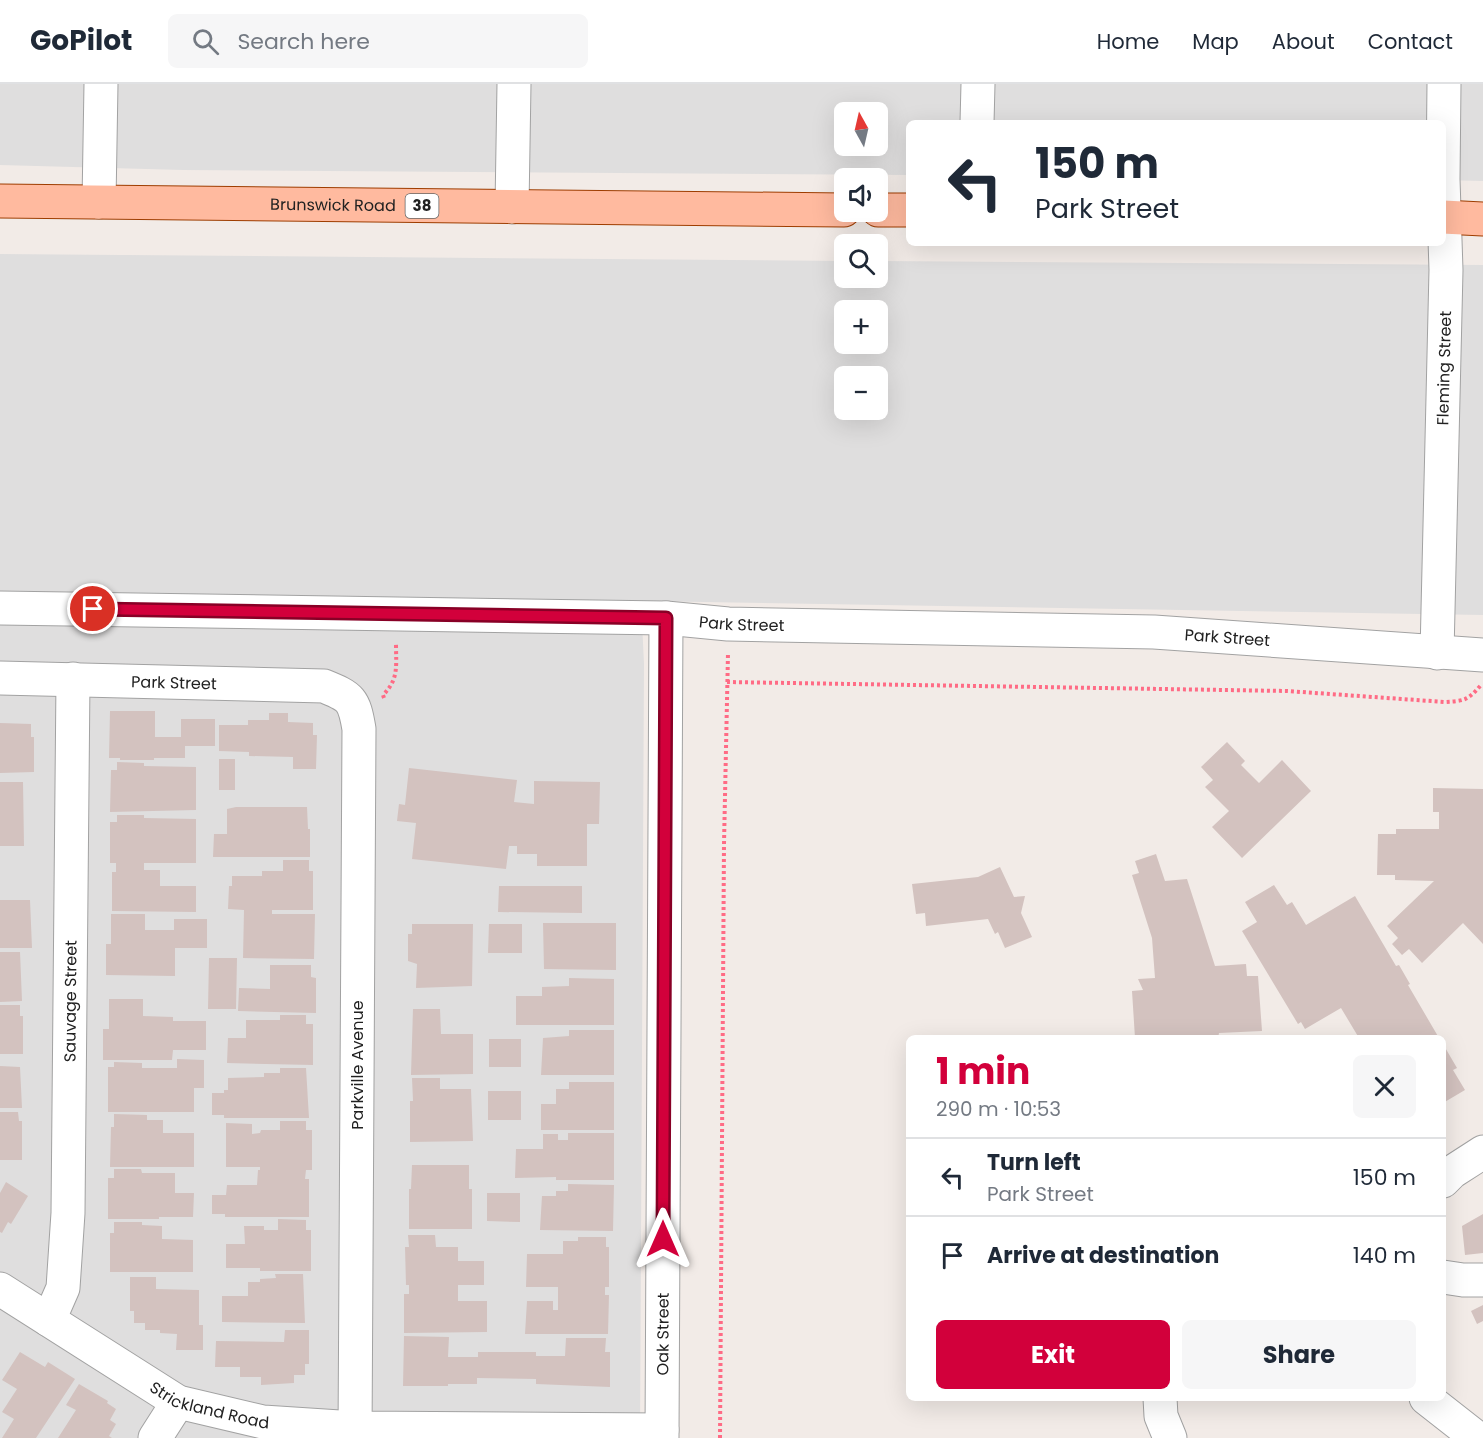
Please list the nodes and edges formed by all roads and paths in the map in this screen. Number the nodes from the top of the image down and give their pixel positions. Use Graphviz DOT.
graph roads {
  1 [pos="101,84"];
  2 [pos="514,84"];
  3 [pos="978,84"];
  4 [pos="1443,84"];
  5 [pos="977,120"];
  6 [pos="1443,120"];
  7 [pos="0,201"];
  8 [pos="99,202"];
  9 [pos="512,207"];
  10 [pos="834,210"];
  11 [pos="888,210"];
  12 [pos="906,210"];
  13 [pos="1446,217"];
  14 [pos="1483,219"];
  15 [pos="1445,246"];
  16 [pos="0,608"];
  17 [pos="666,618"];
  18 [pos="1437,653"];
  19 [pos="1483,655"];
  20 [pos="0,678"];
  21 [pos="73,679"];
  22 [pos="1483,682"];
  23 [pos="347,695"];
  24 [pos="1483,1152"];
  25 [pos="1446,1178"];
  26 [pos="1446,1277"];
  27 [pos="1483,1280"];
  28 [pos="0,1289"];
  29 [pos="49,1320"];
  30 [pos="1160,1401"];
  31 [pos="1430,1401"];
  32 [pos="178,1402"];
  33 [pos="355,1433"];
  34 [pos="662,1434"];
  35 [pos="155,1438"];
  36 [pos="720,1438"];
  37 [pos="1170,1438"];
  38 [pos="1477,1438"];
  1 -- 8 [label="street"];
  2 -- 9 [label="street"];
  3 -- 5 [label="street"];
  4 -- 6 [label="street, Fleming Street"];
  7 -- 8 [label="main road, Brunswick Road / 38"];
  8 -- 9 [label="main road, Brunswick Road / 38"];
  9 -- 10 [label="main road, Brunswick Road / 38"];
  11 -- 12 [label="main road"];
  13 -- 14 [label="main road"];
  15 -- 18 [label="street, Fleming Street"];
  16 -- 17 [label="street, Park Street"];
  17 -- 18 [label="street, Park Street"];
  17 -- 34 [label="street, Oak Street"];
  18 -- 19 [label="street, Park Street"];
  20 -- 21 [label="street, Park Street"];
  21 -- 23 [label="street, Park Street"];
  21 -- 29 [label="street, Sauvage Street"];
  22 -- 36 [label="path"];
  23 -- 33 [label="street, Parkville Avenue"];
  24 -- 25 [label="street"];
  26 -- 27 [label="street"];
  28 -- 29 [label="street, Strickland Road"];
  29 -- 32 [label="street, Strickland Road"];
  30 -- 37 [label="street"];
  31 -- 38 [label="street"];
  32 -- 33 [label="street, Strickland Road"];
  32 -- 35 [label="street"];
  33 -- 34 [label="street, Strickland Road"];
}
